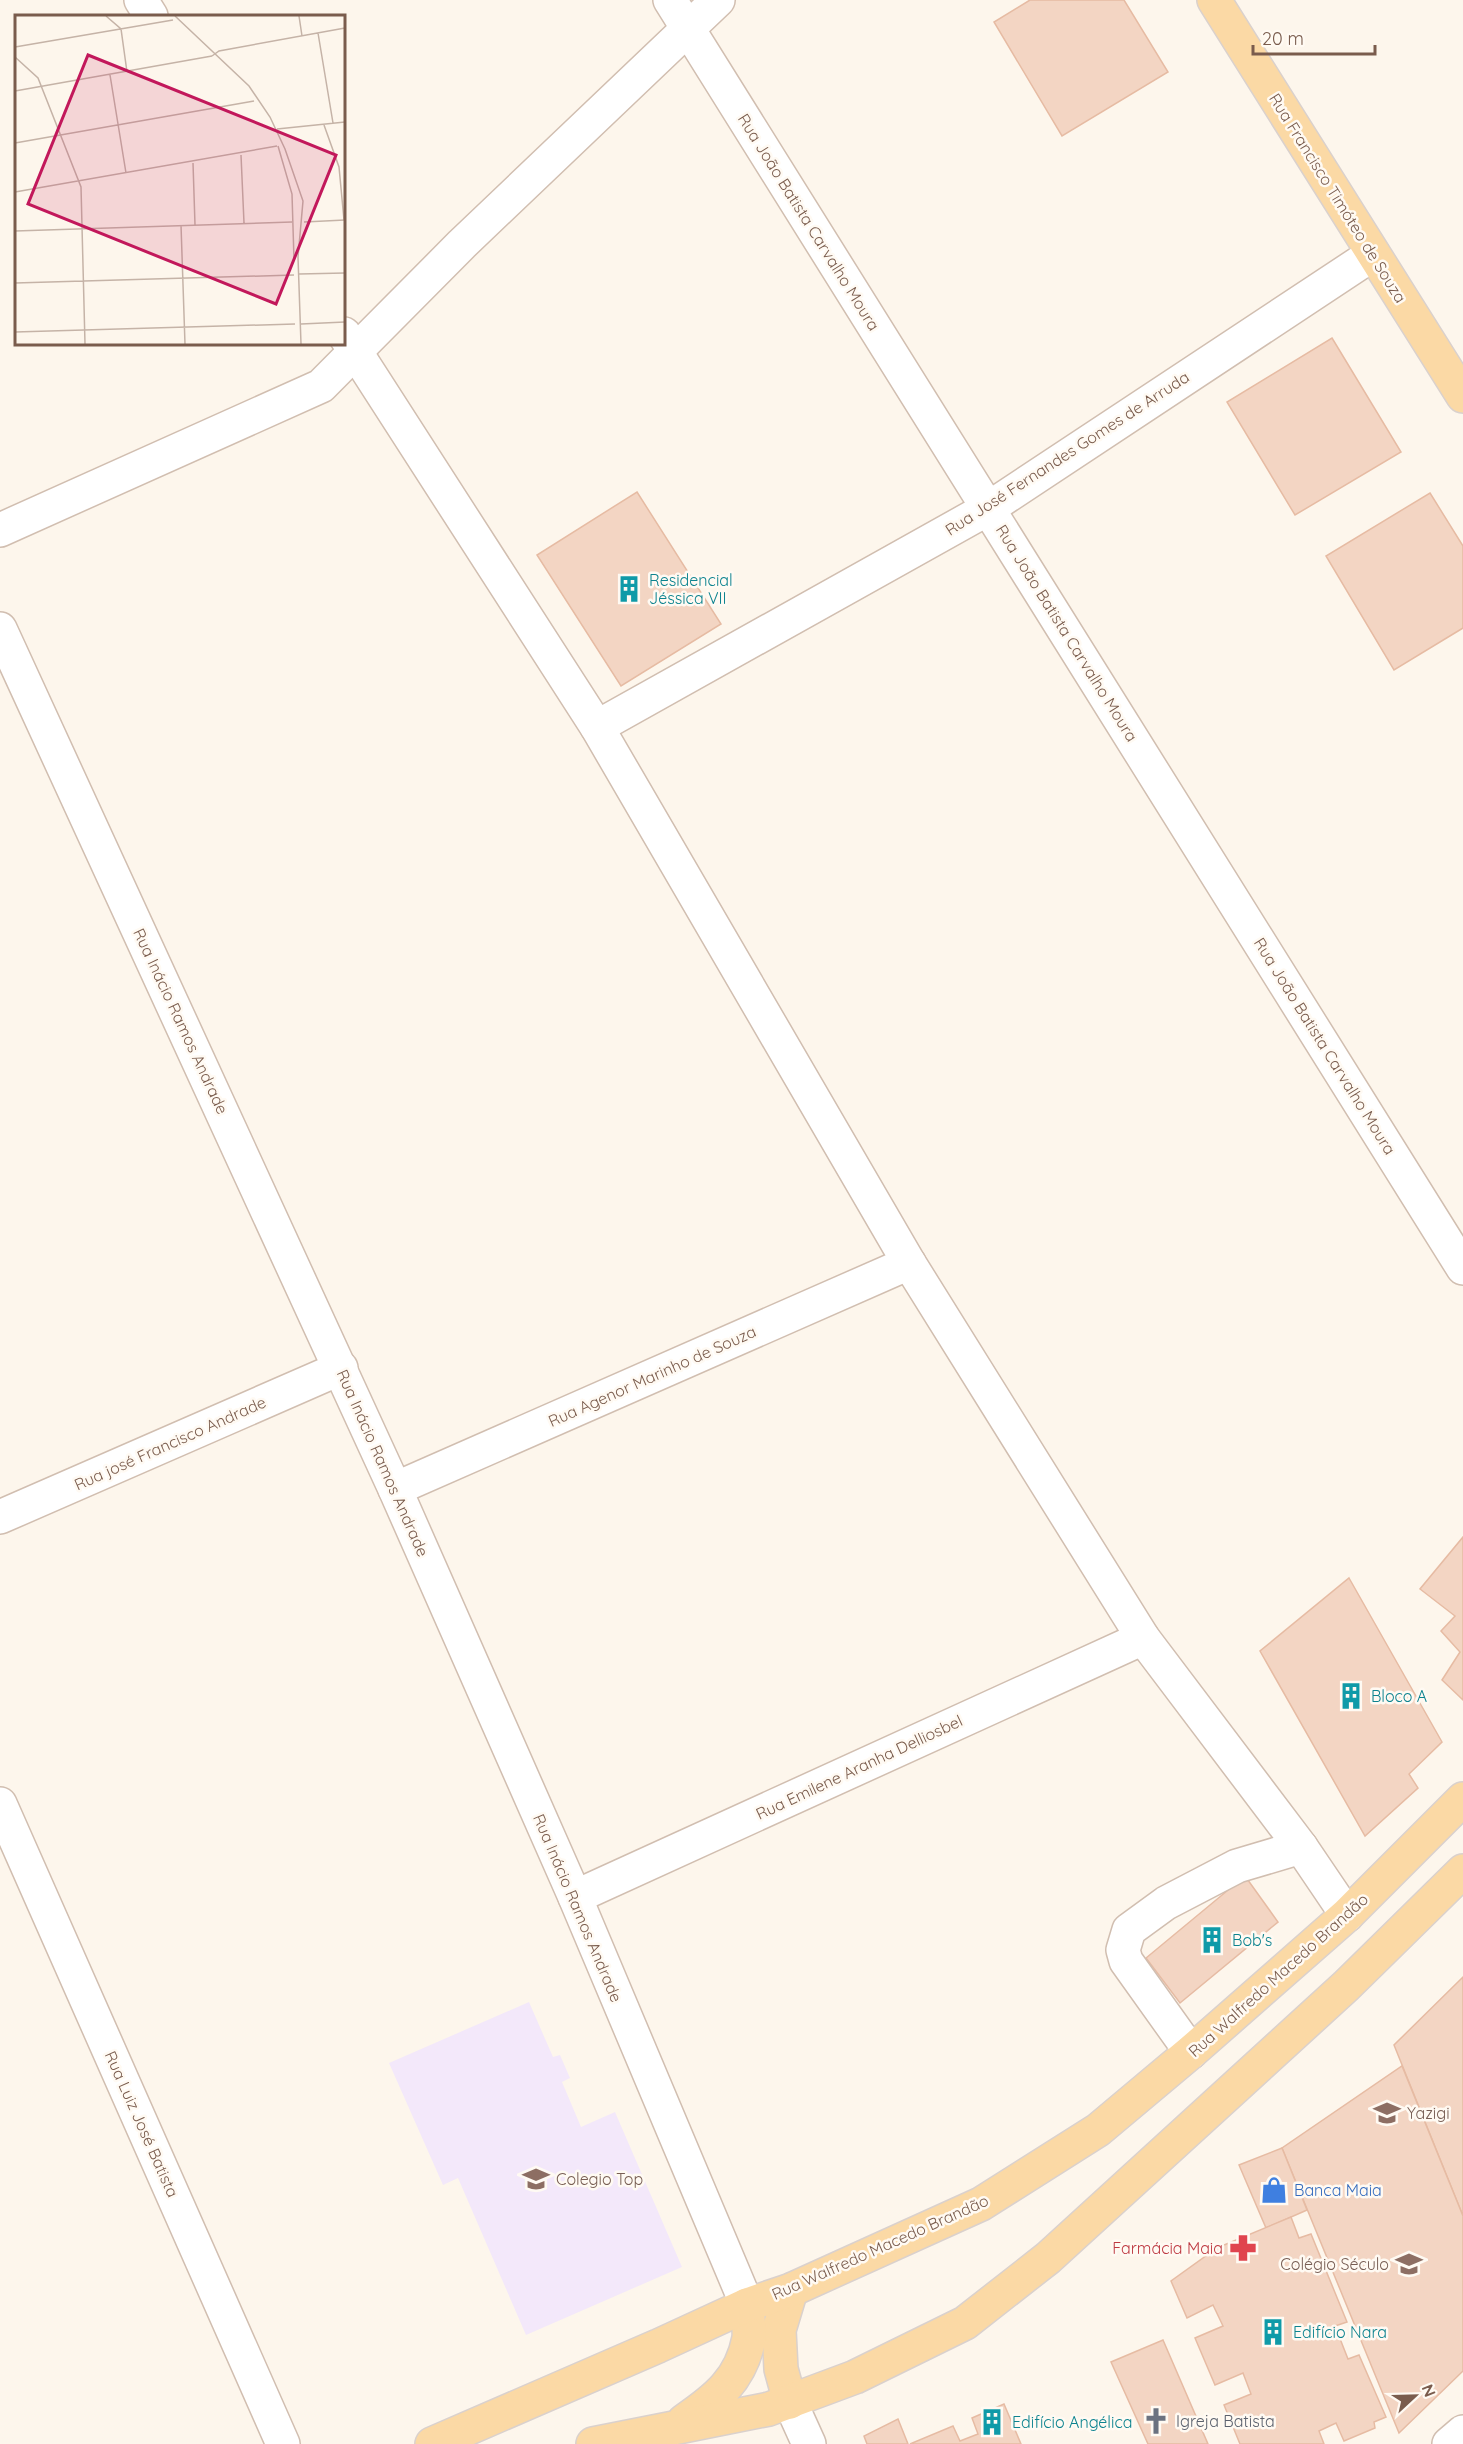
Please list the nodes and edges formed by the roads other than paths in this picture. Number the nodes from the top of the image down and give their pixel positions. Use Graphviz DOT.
graph roads {
  1 [pos="141,0"];
  2 [pos="670,0"];
  3 [pos="718,0"];
  4 [pos="1214,0"];
  5 [pos="150,15"];
  6 [pos="688,28"];
  7 [pos="1373,254"];
  8 [pos="349,343"];
  9 [pos="1461,389"];
  10 [pos="989,507"];
  11 [pos="0,530"];
  12 [pos="0,629"];
  13 [pos="597,727"];
  14 [pos="909,1263"];
  15 [pos="1463,1268"];
  16 [pos="341,1368"];
  17 [pos="394,1489"];
  18 [pos="0,1517"];
  19 [pos="1143,1638"];
  20 [pos="1463,1800"];
  21 [pos="0,1804"];
  22 [pos="1301,1847"];
  23 [pos="1463,1871"];
  24 [pos="575,1897"];
  25 [pos="1347,1915"];
  26 [pos="1191,2052"];
  27 [pos="791,2290"];
  28 [pos="747,2305"];
  29 [pos="790,2402"];
  30 [pos="677,2426"];
  31 [pos="1463,2432"];
  32 [pos="283,2444"];
  33 [pos="432,2444"];
  34 [pos="593,2444"];
  35 [pos="809,2444"];
  36 [pos="1449,2444"];
  1 -- 5 [label="street"];
  2 -- 6 [label="street, Rua João Batista Carvalho Moura"];
  3 -- 6 [label="street"];
  4 -- 7 [label="main road, Rua Francisco Timóteo de Souza"];
  6 -- 8 [label="street"];
  6 -- 10 [label="street, Rua João Batista Carvalho Moura"];
  7 -- 9 [label="main road, Rua Francisco Timóteo de Souza"];
  7 -- 10 [label="street, Rua José Fernandes Gomes de Arruda"];
  8 -- 11 [label="street"];
  8 -- 13 [label="street"];
  10 -- 13 [label="street, Rua José Fernandes Gomes de Arruda"];
  10 -- 15 [label="street, Rua João Batista Carvalho Moura"];
  12 -- 16 [label="street, Rua Inácio Ramos Andrade"];
  13 -- 14 [label="street"];
  14 -- 17 [label="street, Rua Agenor Marinho de Souza"];
  14 -- 19 [label="street"];
  16 -- 17 [label="street, Rua Inácio Ramos Andrade"];
  16 -- 18 [label="street, Rua josé Francisco Andrade"];
  17 -- 24 [label="street, Rua Inácio Ramos Andrade"];
  19 -- 22 [label="street"];
  19 -- 24 [label="street, Rua Emilene Aranha Delliosbel"];
  20 -- 25 [label="main road, Rua Walfredo Macedo Brandão"];
  21 -- 32 [label="street, Rua Luiz José Batista"];
  22 -- 25 [label="street"];
  22 -- 26 [label="street"];
  23 -- 29 [label="main road"];
  24 -- 28 [label="street, Rua Inácio Ramos Andrade"];
  25 -- 26 [label="main road, Rua Walfredo Macedo Brandão"];
  26 -- 27 [label="main road, Rua Walfredo Macedo Brandão"];
  27 -- 28 [label="main road, Rua Walfredo Macedo Brandão"];
  27 -- 29 [label="main road"];
  28 -- 30 [label="main road"];
  28 -- 33 [label="main road, Rua Walfredo Macedo Brandão"];
  29 -- 30 [label="main road"];
  29 -- 35 [label="street"];
  30 -- 34 [label="main road"];
  31 -- 36 [label="street"];
}
